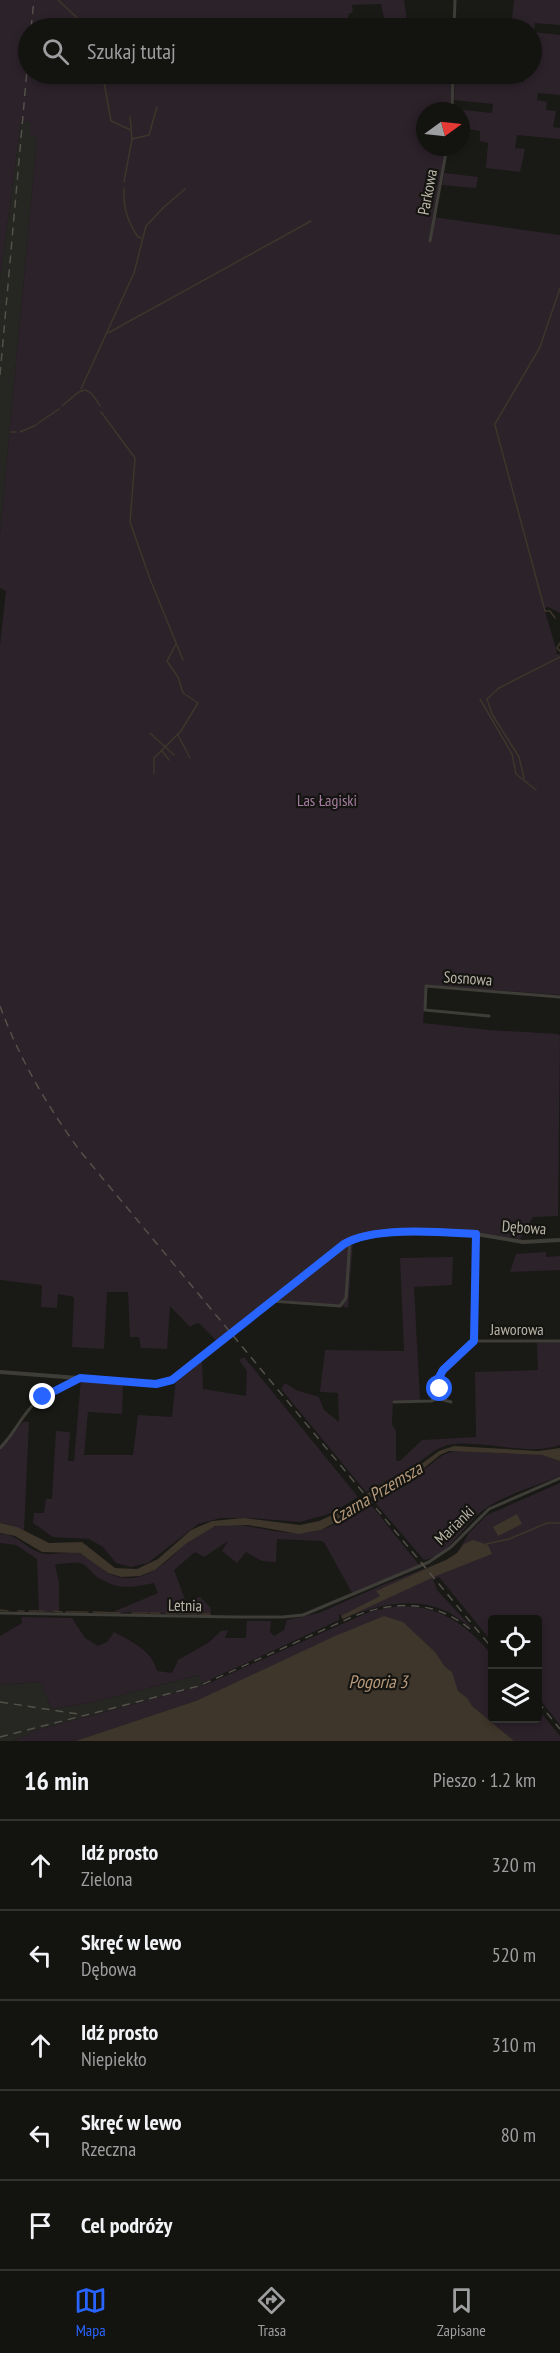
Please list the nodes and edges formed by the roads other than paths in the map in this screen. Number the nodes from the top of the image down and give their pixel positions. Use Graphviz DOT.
graph roads {
  1 [pos="455,0"];
  2 [pos="455,18"];
  3 [pos="453,84"];
  4 [pos="452,102"];
  5 [pos="445,156"];
  6 [pos="430,241"];
  7 [pos="560,997"];
  8 [pos="489,1016"];
  9 [pos="476,1234"];
  10 [pos="350,1240"];
  11 [pos="560,1240"];
  12 [pos="272,1301"];
  13 [pos="474,1341"];
  14 [pos="560,1341"];
  15 [pos="0,1372"];
  16 [pos="80,1378"];
  17 [pos="439,1398"];
  18 [pos="394,1402"];
  19 [pos="451,1402"];
  20 [pos="0,1448"];
  21 [pos="560,1478"];
  22 [pos="364,1589"];
  23 [pos="0,1613"];
  1 -- 2 [label="street"];
  3 -- 4 [label="street"];
  5 -- 6 [label="street, Parkowa"];
  7 -- 8 [label="street, Sosnowa"];
  9 -- 10 [label="street, Dębowa"];
  9 -- 11 [label="street, Dębowa"];
  9 -- 13 [label="street"];
  10 -- 12 [label="street, Dębowa"];
  10 -- 12 [label="street"];
  12 -- 16 [label="street, Dębowa"];
  13 -- 14 [label="street, Jaworowa"];
  13 -- 17 [label="street"];
  15 -- 16 [label="street, Dębowa"];
  16 -- 20 [label="street"];
  17 -- 18 [label="street"];
  17 -- 19 [label="street"];
  21 -- 22 [label="street, Marianki"];
  22 -- 23 [label="street, Letnia"];
}
